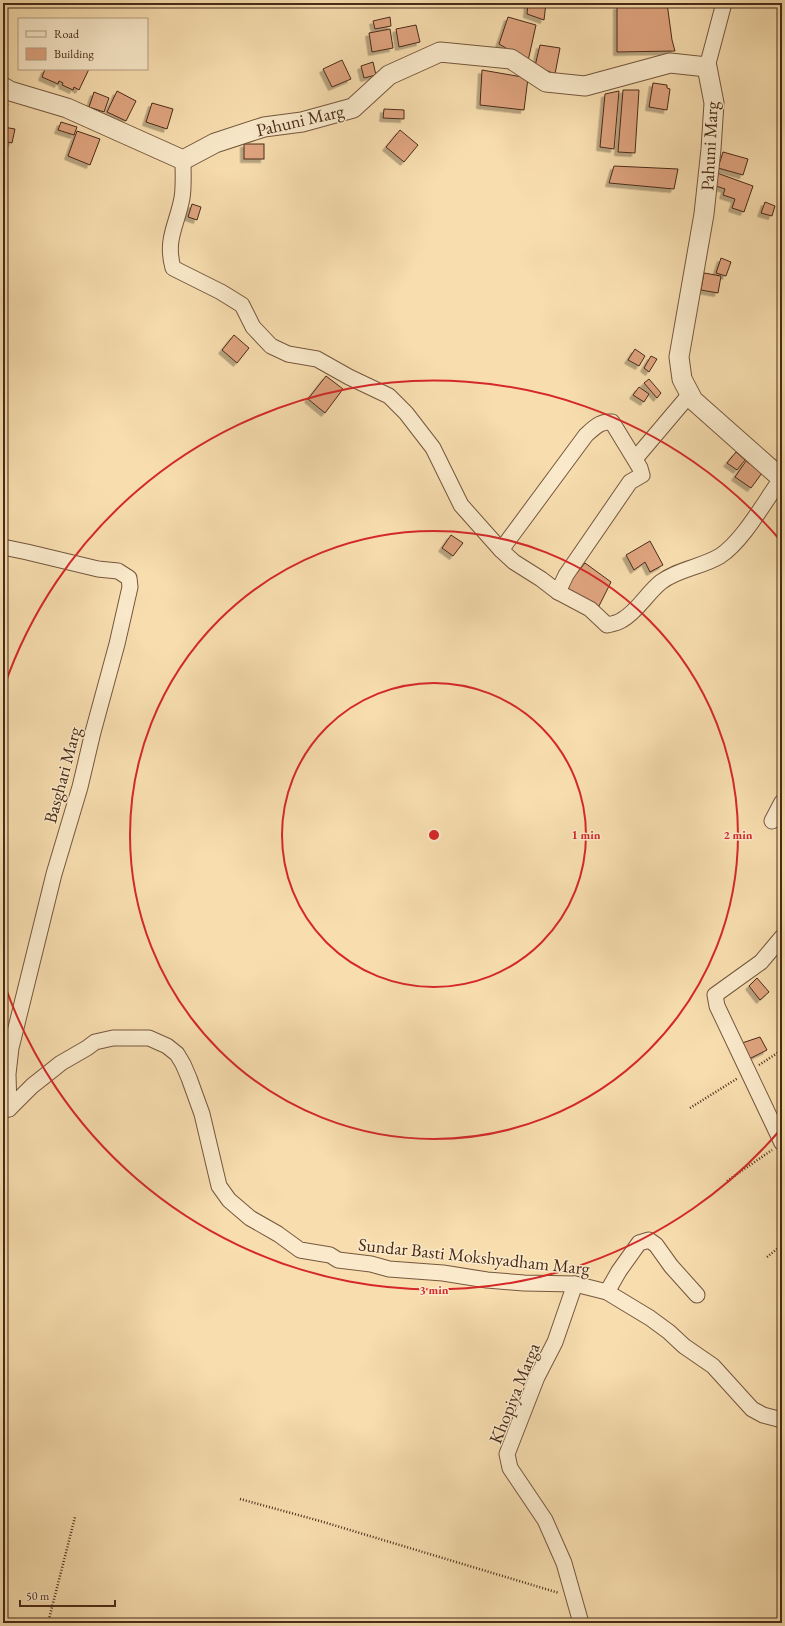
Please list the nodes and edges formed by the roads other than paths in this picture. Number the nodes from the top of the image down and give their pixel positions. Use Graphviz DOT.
graph roads {
  1 [pos="724,3"];
  2 [pos="707,67"];
  3 [pos="3,87"];
  4 [pos="183,160"];
  5 [pos="690,394"];
  6 [pos="635,459"];
  7 [pos="782,479"];
  8 [pos="3,548"];
  9 [pos="501,550"];
  10 [pos="558,592"];
  11 [pos="782,802"];
  12 [pos="772,821"];
  13 [pos="782,937"];
  14 [pos="6,1109"];
  15 [pos="779,1145"];
  16 [pos="575,1284"];
  17 [pos="607,1292"];
  18 [pos="698,1295"];
  19 [pos="782,1420"];
  20 [pos="582,1623"];
  1 -- 2 [label="street"];
  2 -- 4 [label="street, Pahuni Marg"];
  2 -- 5 [label="street, Pahuni Marg"];
  3 -- 4 [label="street"];
  4 -- 9 [label="street"];
  5 -- 6 [label="street"];
  5 -- 7 [label="street, Pahuni Marg"];
  6 -- 9 [label="street"];
  6 -- 10 [label="street"];
  7 -- 10 [label="street"];
  8 -- 14 [label="street, Basghari Marg"];
  9 -- 10 [label="street"];
  11 -- 12 [label="street"];
  13 -- 15 [label="street"];
  14 -- 16 [label="street, Sundar Basti Mokshyadham Marg"];
  16 -- 17 [label="street, Sundar Basti Mokshyadham Marg"];
  16 -- 20 [label="street, Khopiya Marga"];
  17 -- 18 [label="street"];
  17 -- 19 [label="street, Sundar Basti Mokshyadham Marg"];
}
